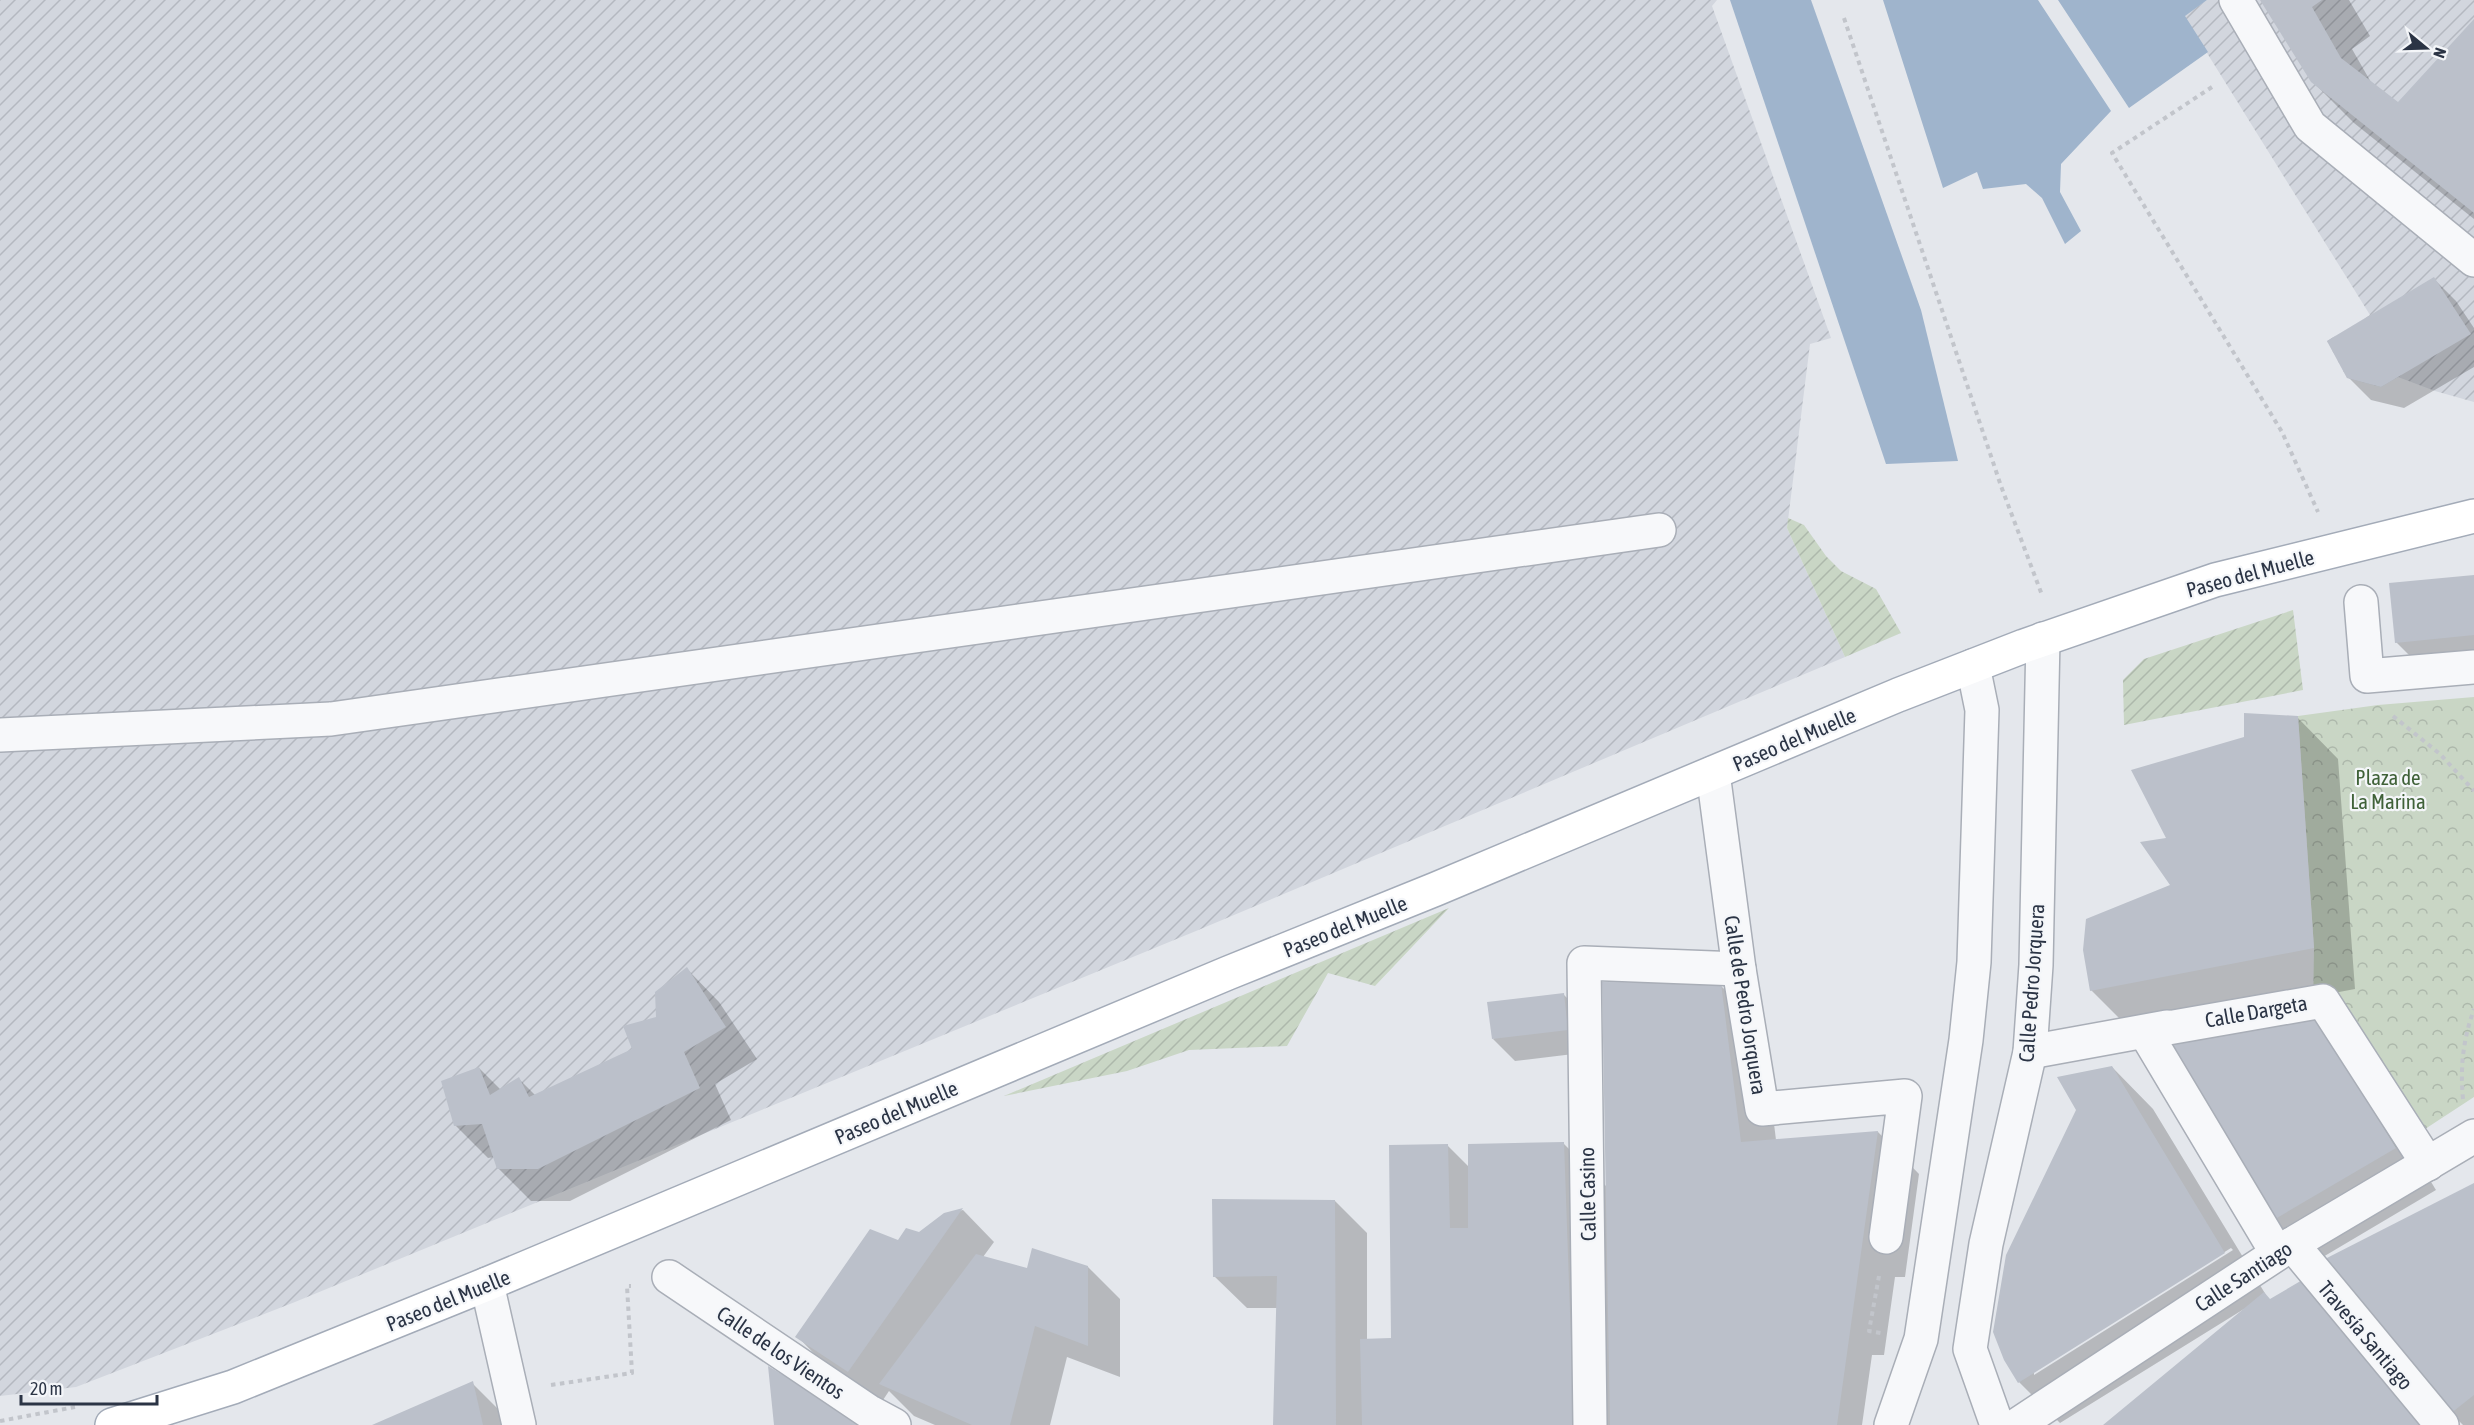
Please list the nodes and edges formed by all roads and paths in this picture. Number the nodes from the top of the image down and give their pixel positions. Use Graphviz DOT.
graph roads {
  1 [pos="2236,0"];
  2 [pos="1844,18"];
  3 [pos="2212,87"];
  4 [pos="2474,260"];
  5 [pos="2318,512"];
  6 [pos="2474,516"];
  7 [pos="1659,530"];
  8 [pos="2042,595"];
  9 [pos="2361,602"];
  10 [pos="2043,639"];
  11 [pos="1973,666"];
  12 [pos="2474,667"];
  13 [pos="2367,676"];
  14 [pos="0,735"];
  15 [pos="1713,773"];
  16 [pos="2474,791"];
  17 [pos="1739,969"];
  18 [pos="2474,1009"];
  19 [pos="2030,1052"];
  20 [pos="2470,1123"];
  21 [pos="2428,1164"];
  22 [pos="1886,1237"];
  23 [pos="2285,1249"];
  24 [pos="669,1277"];
  25 [pos="487,1284"];
  26 [pos="1869,1331"];
  27 [pos="543,1386"];
  28 [pos="233,1387"];
  29 [pos="82,1406"];
  30 [pos="0,1421"];
  31 [pos="112,1425"];
  32 [pos="172,1425"];
  33 [pos="519,1425"];
  34 [pos="894,1425"];
  35 [pos="1590,1425"];
  36 [pos="1892,1425"];
  37 [pos="1997,1425"];
  38 [pos="2017,1425"];
  39 [pos="2442,1425"];
  1 -- 4 [label="street"];
  2 -- 8 [label="path"];
  3 -- 5 [label="path"];
  6 -- 10 [label="main road, Paseo del Muelle"];
  7 -- 14 [label="street"];
  9 -- 13 [label="street"];
  10 -- 11 [label="main road, Paseo del Muelle"];
  10 -- 19 [label="street, Calle Pedro Jorquera"];
  11 -- 15 [label="main road, Paseo del Muelle"];
  11 -- 36 [label="street"];
  12 -- 13 [label="street"];
  13 -- 16 [label="path"];
  15 -- 17 [label="street, Calle de Pedro Jorquera"];
  15 -- 25 [label="main road, Paseo del Muelle"];
  17 -- 22 [label="street, Calle de Pedro Jorquera"];
  17 -- 35 [label="street, Calle Casino"];
  18 -- 20 [label="path"];
  19 -- 21 [label="street, Calle Dargeta"];
  19 -- 37 [label="street, Calle Pedro Jorquera"];
  20 -- 21 [label="street, Calle Santiago"];
  21 -- 23 [label="street, Calle Santiago"];
  21 -- 23 [label="street, Travesía Santiago"];
  22 -- 26 [label="path"];
  23 -- 38 [label="street, Calle Santiago"];
  23 -- 39 [label="street, Travesía Santiago"];
  24 -- 27 [label="path"];
  24 -- 34 [label="street, Calle de los Vientos"];
  25 -- 28 [label="main road, Paseo del Muelle"];
  25 -- 33 [label="street"];
  28 -- 31 [label="main road"];
  28 -- 32 [label="main road"];
  29 -- 30 [label="path"];
}
